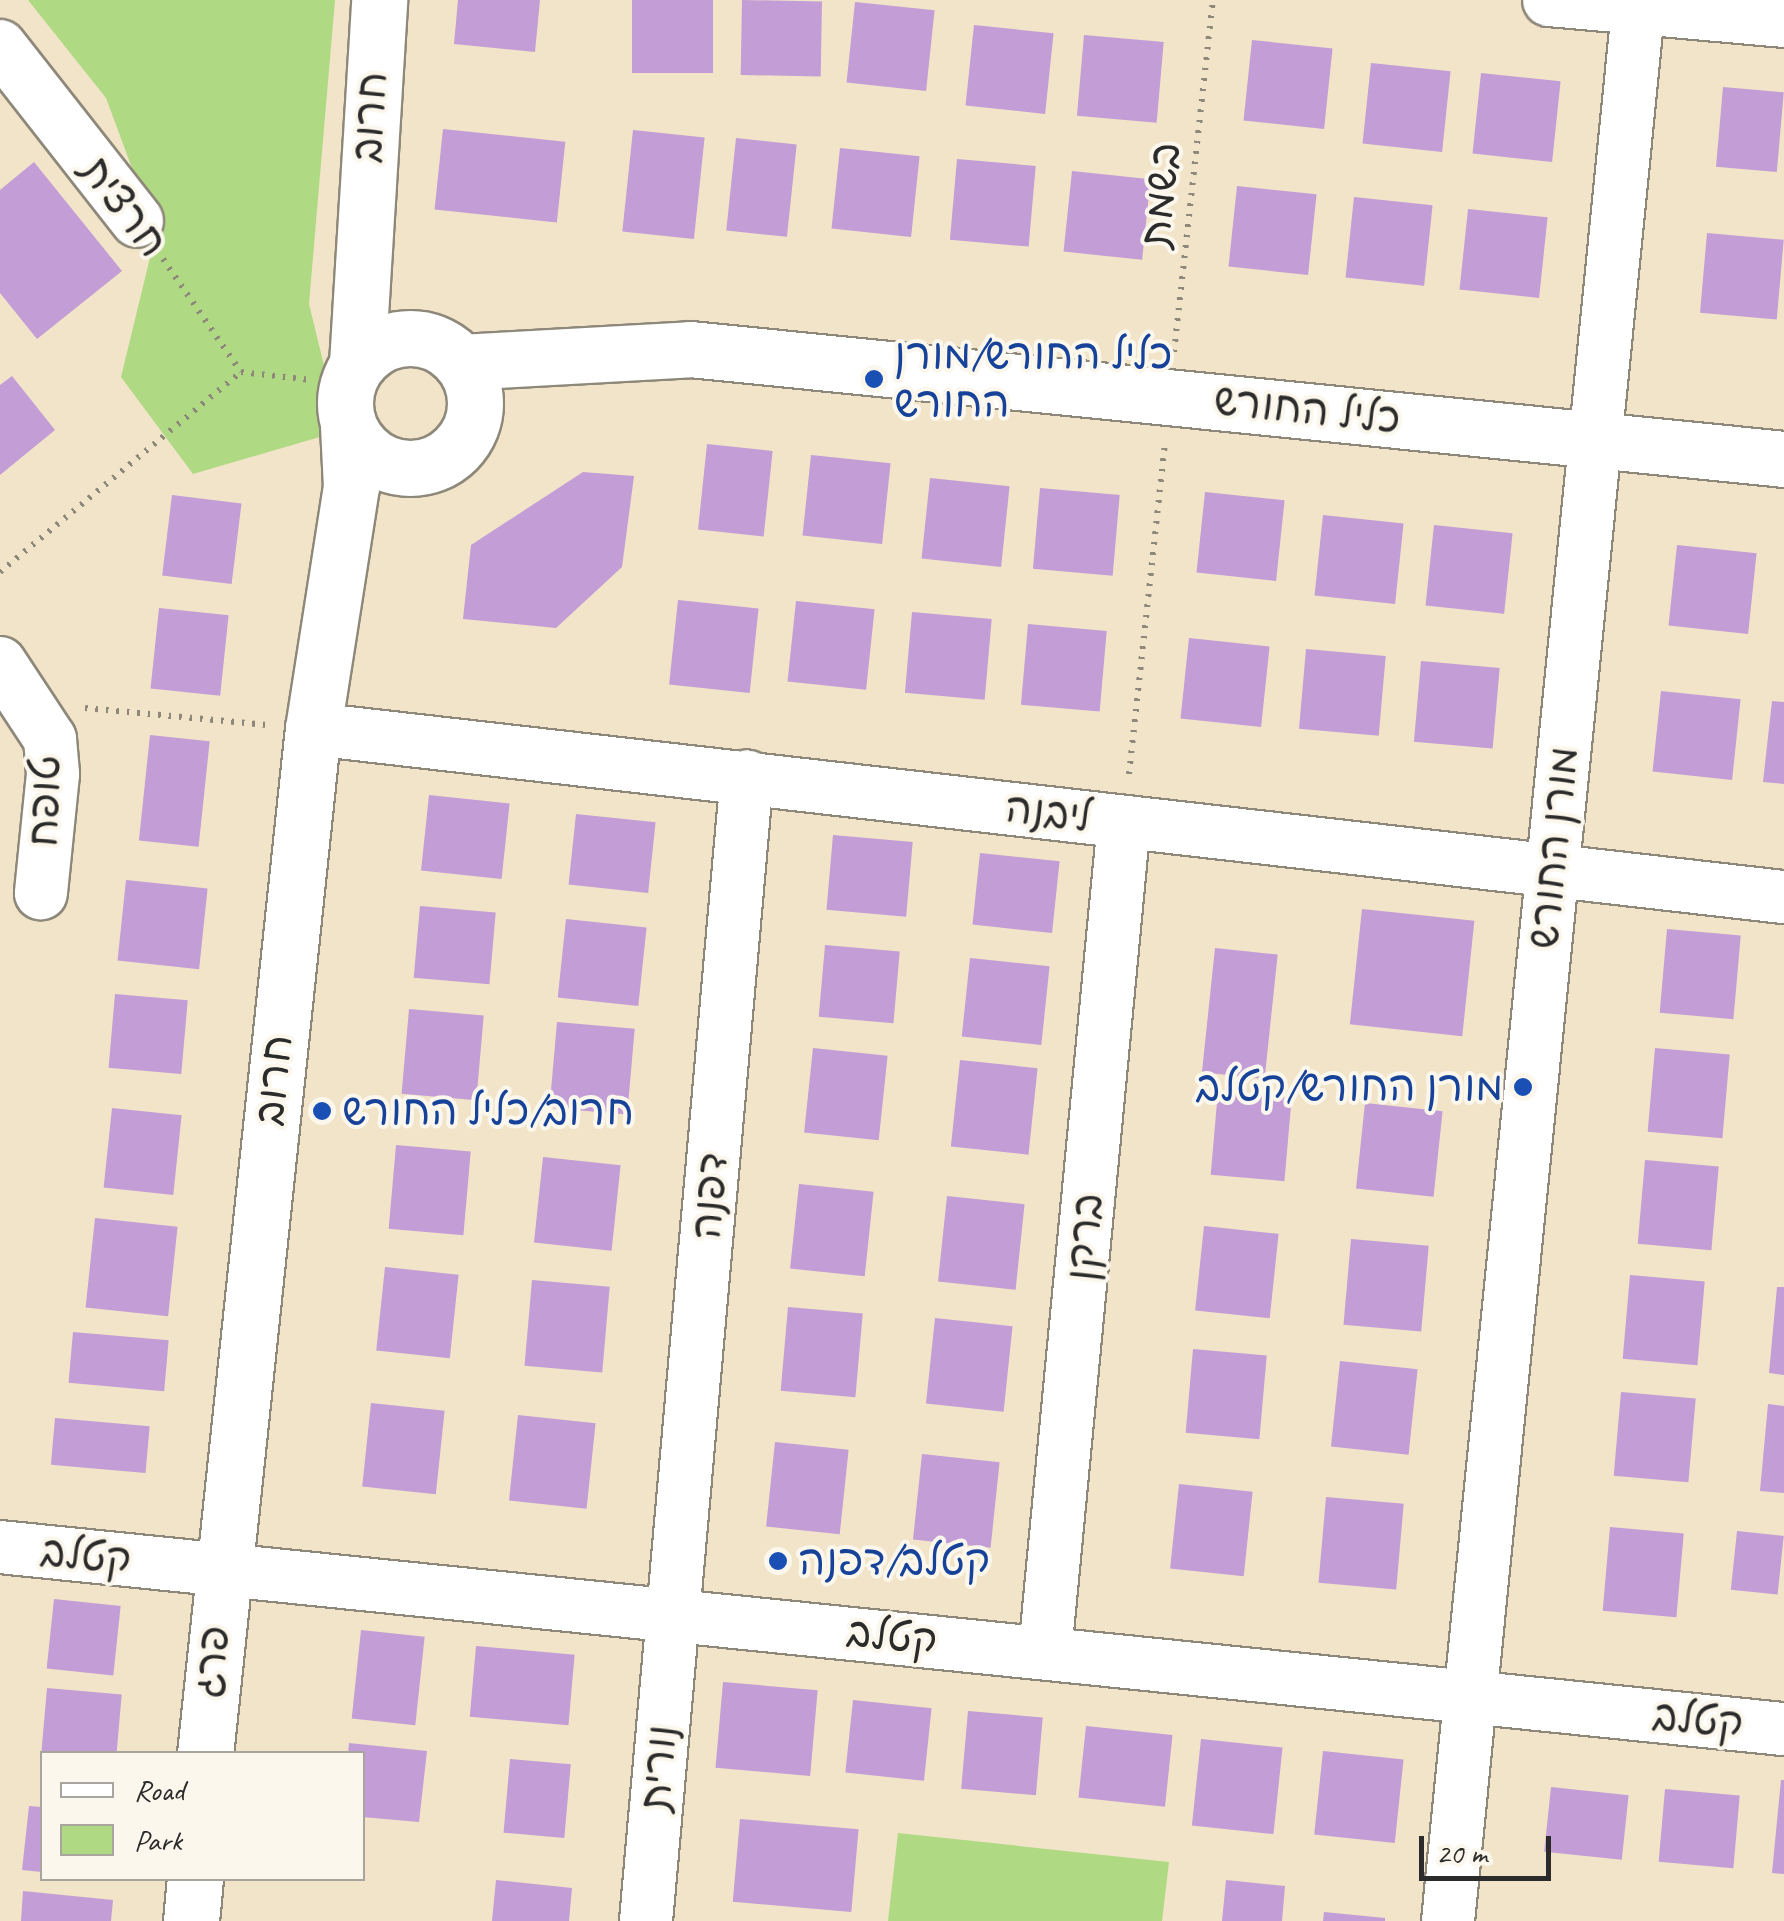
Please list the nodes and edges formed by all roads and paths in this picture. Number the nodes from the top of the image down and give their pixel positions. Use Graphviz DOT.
graph roads {
  1 [pos="378,0"];
  2 [pos="1212,0"];
  3 [pos="1549,0"];
  4 [pos="1638,4"];
  5 [pos="1784,21"];
  6 [pos="0,46"];
  7 [pos="137,221"];
  8 [pos="361,234"];
  9 [pos="438,350"];
  10 [pos="592,357"];
  11 [pos="241,372"];
  12 [pos="351,391"];
  13 [pos="1170,396"];
  14 [pos="472,424"];
  15 [pos="1595,439"];
  16 [pos="1784,459"];
  17 [pos="416,469"];
  18 [pos="0,572"];
  19 [pos="332,592"];
  20 [pos="16,683"];
  21 [pos="313,730"];
  22 [pos="747,776"];
  23 [pos="1124,822"];
  24 [pos="1552,871"];
  25 [pos="41,893"];
  26 [pos="1784,897"];
  27 [pos="0,1547"];
  28 [pos="220,1570"];
  29 [pos="673,1616"];
  30 [pos="1045,1652"];
  31 [pos="1470,1696"];
  32 [pos="1784,1729"];
  33 [pos="205,1751"];
  34 [pos="194,1881"];
  35 [pos="191,1921"];
  36 [pos="646,1921"];
  37 [pos="1448,1921"];
  1 -- 8 [label="street, חרוב"];
  2 -- 13 [label="path, בשמת"];
  3 -- 4 [label="street"];
  4 -- 5 [label="street"];
  4 -- 15 [label="street, מורן החורש"];
  6 -- 7 [label="street, חרצית"];
  7 -- 11 [label="path, חרצית"];
  8 -- 9 [label="street, חרוב"];
  8 -- 12 [label="street, חרוב"];
  9 -- 10 [label="street, כליל החורש"];
  9 -- 12 [label="street"];
  9 -- 14 [label="street"];
  10 -- 13 [label="street, כליל החורש"];
  10 -- 14 [label="street, כליל החורש"];
  11 -- 12 [label="path"];
  11 -- 18 [label="path"];
  12 -- 17 [label="street"];
  12 -- 19 [label="street, חרוב"];
  13 -- 15 [label="street, כליל החורש"];
  13 -- 23 [label="path, בשמת"];
  14 -- 17 [label="street"];
  15 -- 16 [label="street, כליל החורש"];
  15 -- 24 [label="street, מורן החורש"];
  17 -- 19 [label="street, חרוב"];
  19 -- 21 [label="street, חרוב"];
  20 -- 21 [label="path"];
  20 -- 25 [label="street, טופח"];
  21 -- 22 [label="street, ליבנה"];
  21 -- 28 [label="street, חרוב"];
  22 -- 23 [label="street, ליבנה"];
  22 -- 29 [label="street, דפנה"];
  23 -- 24 [label="street, ליבנה"];
  23 -- 30 [label="street, ברקן"];
  24 -- 26 [label="street, ליבנה"];
  24 -- 31 [label="street, מורן החורש"];
  27 -- 28 [label="street, קטלב"];
  28 -- 29 [label="street, קטלב"];
  28 -- 33 [label="street, פרג"];
  29 -- 30 [label="street, קטלב"];
  29 -- 36 [label="street, נורית"];
  30 -- 31 [label="street, קטלב"];
  31 -- 32 [label="street, קטלב"];
  31 -- 37 [label="street, מורן החורש"];
  34 -- 35 [label="street"];
}
